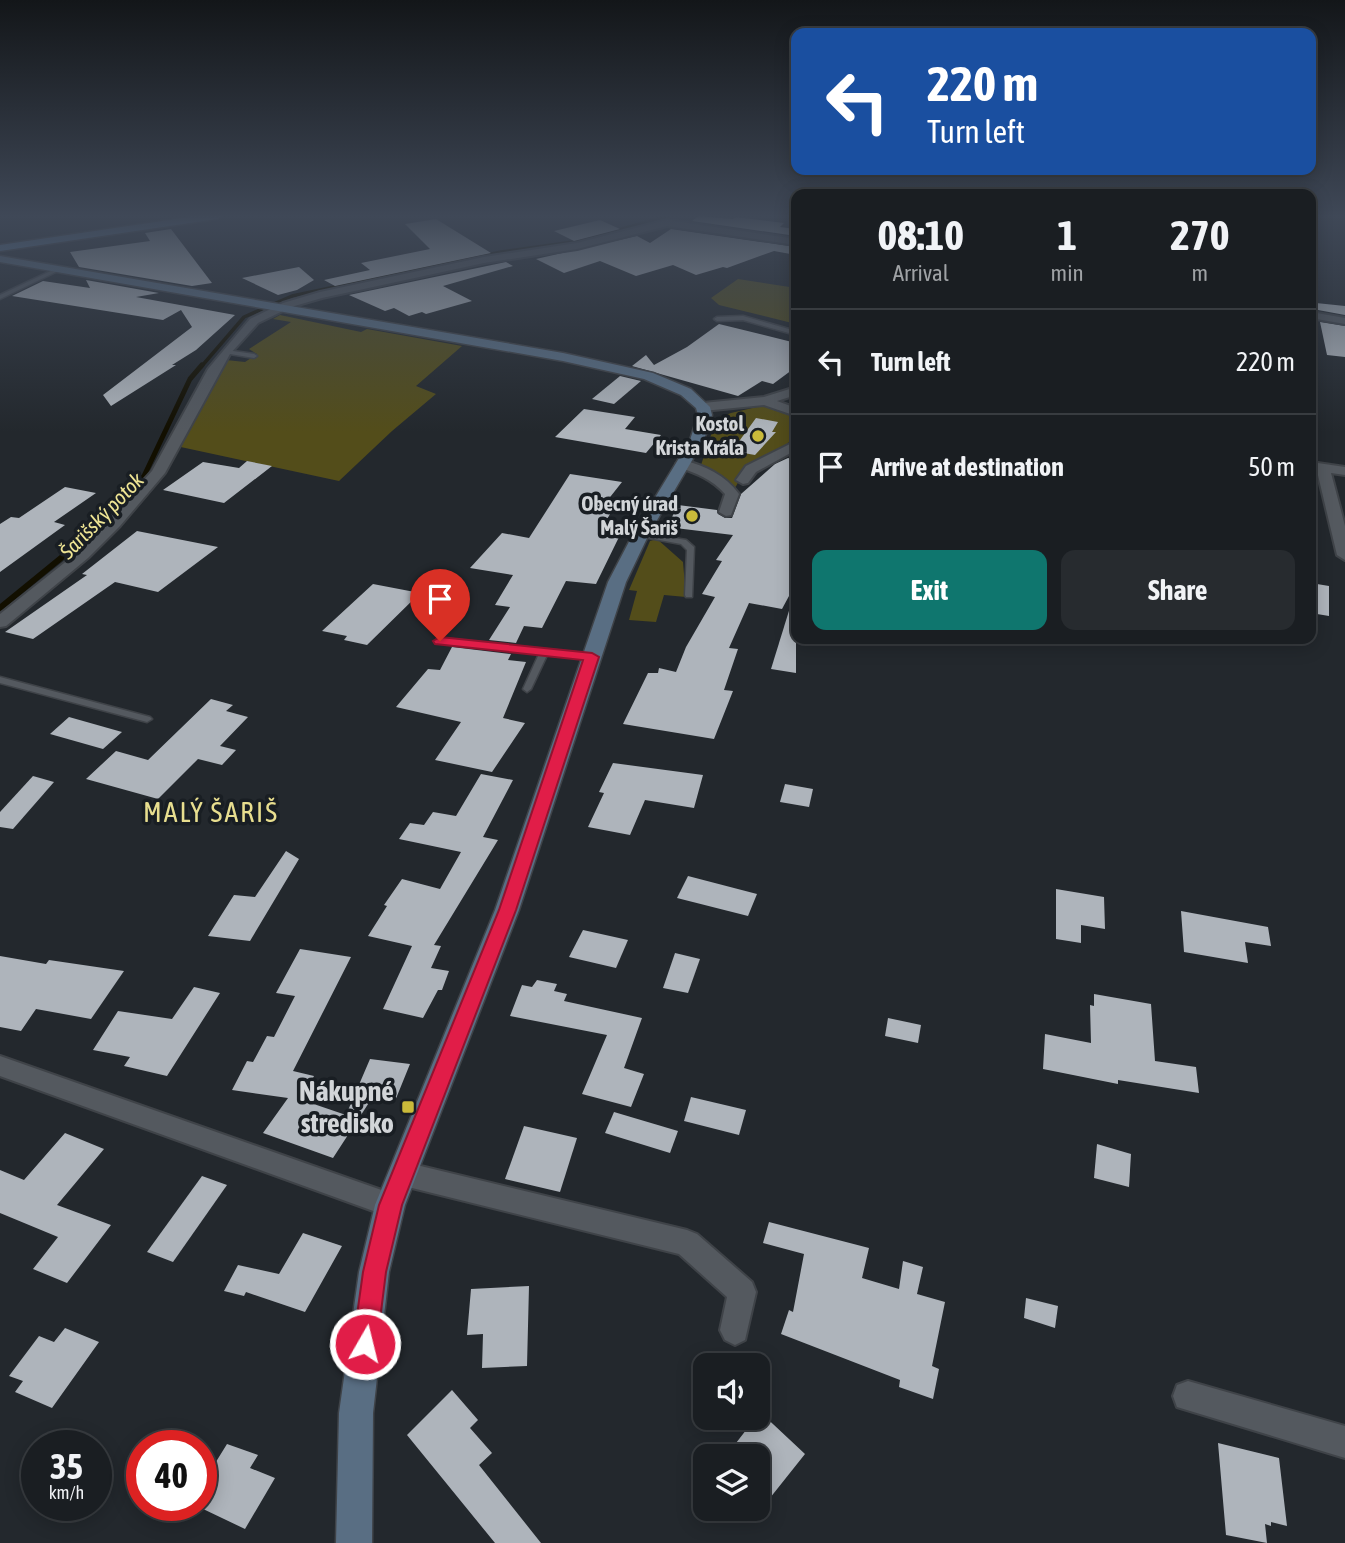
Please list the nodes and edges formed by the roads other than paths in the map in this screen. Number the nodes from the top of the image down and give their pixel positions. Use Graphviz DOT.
graph roads {
  1 [pos="20,288"];
  2 [pos="164,288"];
  3 [pos="349,288"];
  4 [pos="0,297"];
  5 [pos="279,308"];
  6 [pos="1316,316"];
  7 [pos="717,319"];
  8 [pos="1345,321"];
  9 [pos="791,332"];
  10 [pos="226,352"];
  11 [pos="254,356"];
  12 [pos="791,393"];
  13 [pos="765,401"];
  14 [pos="703,407"];
  15 [pos="791,410"];
  16 [pos="791,447"];
  17 [pos="683,464"];
  18 [pos="1317,467"];
  19 [pos="1345,471"];
  20 [pos="743,480"];
  21 [pos="726,512"];
  22 [pos="641,534"];
  23 [pos="1345,555"];
  24 [pos="689,595"];
  25 [pos="0,622"];
  26 [pos="440,641"];
  27 [pos="544,652"];
  28 [pos="592,657"];
  29 [pos="0,680"];
  30 [pos="527,689"];
  31 [pos="147,719"];
  32 [pos="0,1066"];
  33 [pos="404,1174"];
  34 [pos="390,1205"];
  35 [pos="735,1330"];
  36 [pos="1188,1396"];
  37 [pos="1345,1442"];
  38 [pos="354,1543"];
  1 -- 4 [label="lane"];
  2 -- 5 [label="street"];
  3 -- 5 [label="street"];
  5 -- 10 [label="street"];
  5 -- 14 [label="street"];
  6 -- 8 [label="street"];
  7 -- 9 [label="lane"];
  10 -- 11 [label="lane"];
  10 -- 25 [label="street"];
  12 -- 13 [label="street"];
  13 -- 14 [label="street"];
  13 -- 15 [label="street"];
  14 -- 17 [label="street"];
  16 -- 20 [label="street"];
  17 -- 21 [label="street"];
  17 -- 22 [label="street"];
  18 -- 19 [label="street"];
  18 -- 23 [label="street"];
  22 -- 24 [label="lane"];
  22 -- 28 [label="street"];
  26 -- 27 [label="lane"];
  27 -- 28 [label="lane"];
  27 -- 30 [label="lane"];
  28 -- 33 [label="street"];
  29 -- 31 [label="lane"];
  32 -- 34 [label="street"];
  33 -- 34 [label="street"];
  33 -- 35 [label="street"];
  34 -- 38 [label="street"];
  36 -- 37 [label="street"];
}
